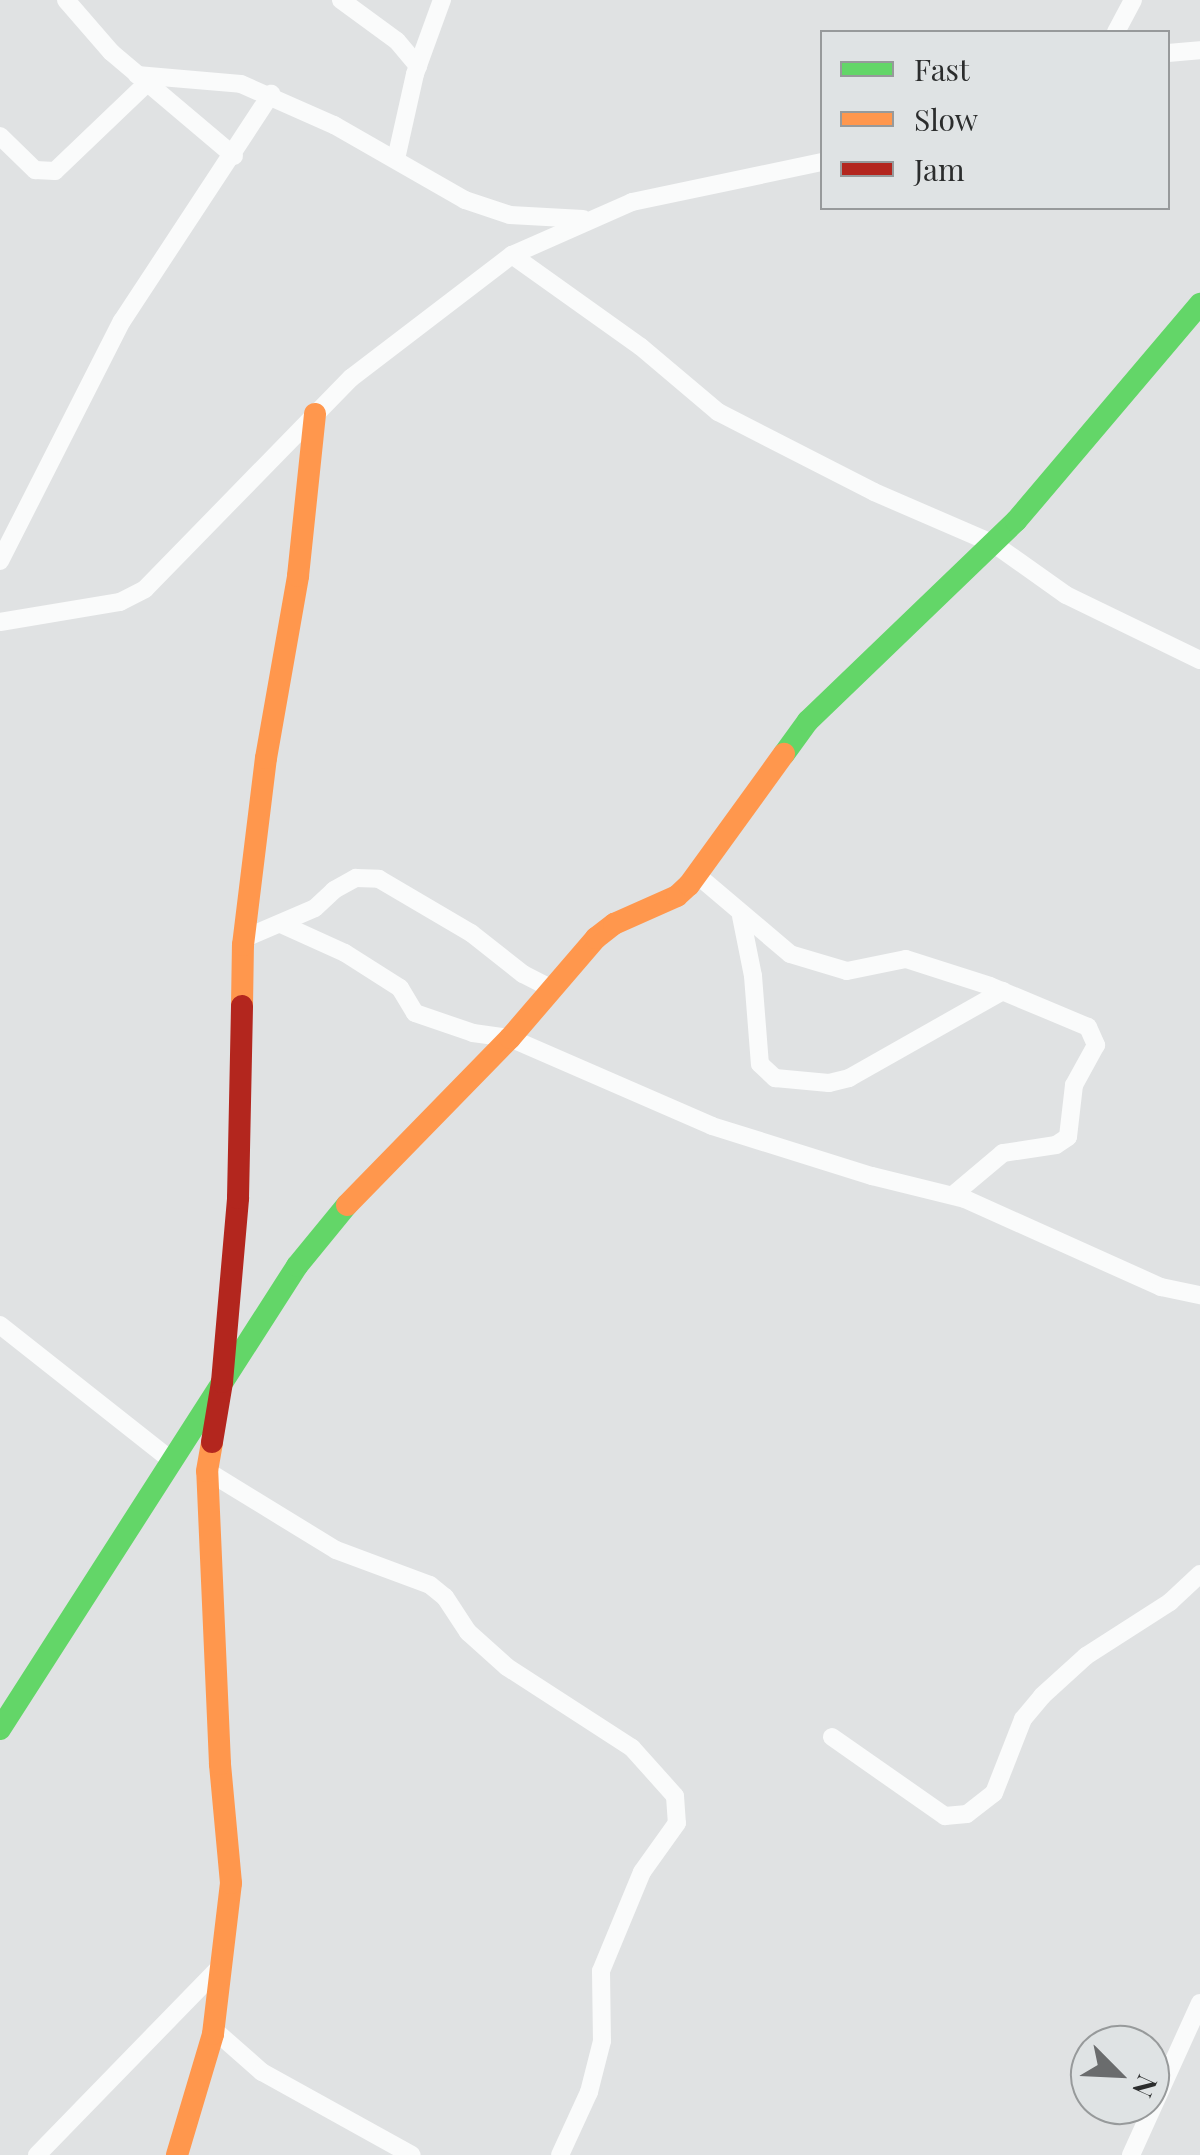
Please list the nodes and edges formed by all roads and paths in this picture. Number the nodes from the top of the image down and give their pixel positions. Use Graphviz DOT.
graph roads {
  1 [pos="66,0"];
  2 [pos="342,0"];
  3 [pos="442,0"];
  4 [pos="1133,0"];
  5 [pos="1117,30"];
  6 [pos="1200,50"];
  7 [pos="1170,53"];
  8 [pos="418,66"];
  9 [pos="142,79"];
  10 [pos="271,94"];
  11 [pos="0,136"];
  12 [pos="234,156"];
  13 [pos="396,159"];
  14 [pos="820,162"];
  15 [pos="588,219"];
  16 [pos="512,256"];
  17 [pos="1200,304"];
  18 [pos="315,414"];
  19 [pos="994,544"];
  20 [pos="0,561"];
  21 [pos="0,622"];
  22 [pos="1200,660"];
  23 [pos="697,875"];
  24 [pos="741,915"];
  25 [pos="280,924"];
  26 [pos="243,939"];
  27 [pos="553,989"];
  28 [pos="1003,991"];
  29 [pos="510,1038"];
  30 [pos="953,1195"];
  31 [pos="1200,1295"];
  32 [pos="0,1325"];
  33 [pos="222,1382"];
  34 [pos="172,1460"];
  35 [pos="207,1471"];
  36 [pos="1199,1577"];
  37 [pos="0,1729"];
  38 [pos="832,1737"];
  39 [pos="220,1967"];
  40 [pos="1200,2003"];
  41 [pos="213,2029"];
  42 [pos="192,2116"];
  43 [pos="37,2155"];
  44 [pos="176,2155"];
  45 [pos="192,2155"];
  46 [pos="412,2155"];
  47 [pos="560,2155"];
  48 [pos="1130,2155"];
  1 -- 9 [label="street"];
  2 -- 8 [label="street"];
  3 -- 8 [label="street"];
  4 -- 5 [label="street"];
  6 -- 7 [label="street"];
  8 -- 13 [label="street"];
  9 -- 10 [label="street"];
  9 -- 11 [label="street"];
  9 -- 12 [label="street"];
  10 -- 12 [label="street"];
  10 -- 13 [label="street"];
  12 -- 20 [label="street"];
  13 -- 15 [label="street"];
  14 -- 15 [label="street"];
  15 -- 16 [label="street"];
  16 -- 18 [label="street"];
  16 -- 19 [label="street"];
  17 -- 19 [label="street"];
  18 -- 21 [label="street"];
  18 -- 26 [label="street"];
  19 -- 22 [label="street"];
  19 -- 23 [label="street"];
  23 -- 24 [label="street"];
  23 -- 27 [label="street"];
  24 -- 28 [label="street"];
  24 -- 28 [label="street"];
  25 -- 26 [label="street"];
  25 -- 27 [label="street"];
  25 -- 29 [label="street"];
  26 -- 33 [label="street"];
  27 -- 29 [label="street"];
  28 -- 30 [label="street"];
  29 -- 30 [label="street"];
  29 -- 33 [label="street"];
  30 -- 31 [label="street"];
  32 -- 34 [label="street"];
  33 -- 34 [label="street"];
  33 -- 35 [label="street"];
  34 -- 37 [label="street"];
  35 -- 39 [label="street"];
  35 -- 47 [label="street"];
  36 -- 38 [label="street"];
  39 -- 41 [label="street"];
  39 -- 43 [label="street"];
  40 -- 48 [label="street"];
  41 -- 42 [label="street"];
  41 -- 46 [label="street"];
  42 -- 44 [label="street"];
  42 -- 45 [label="street"];
}
